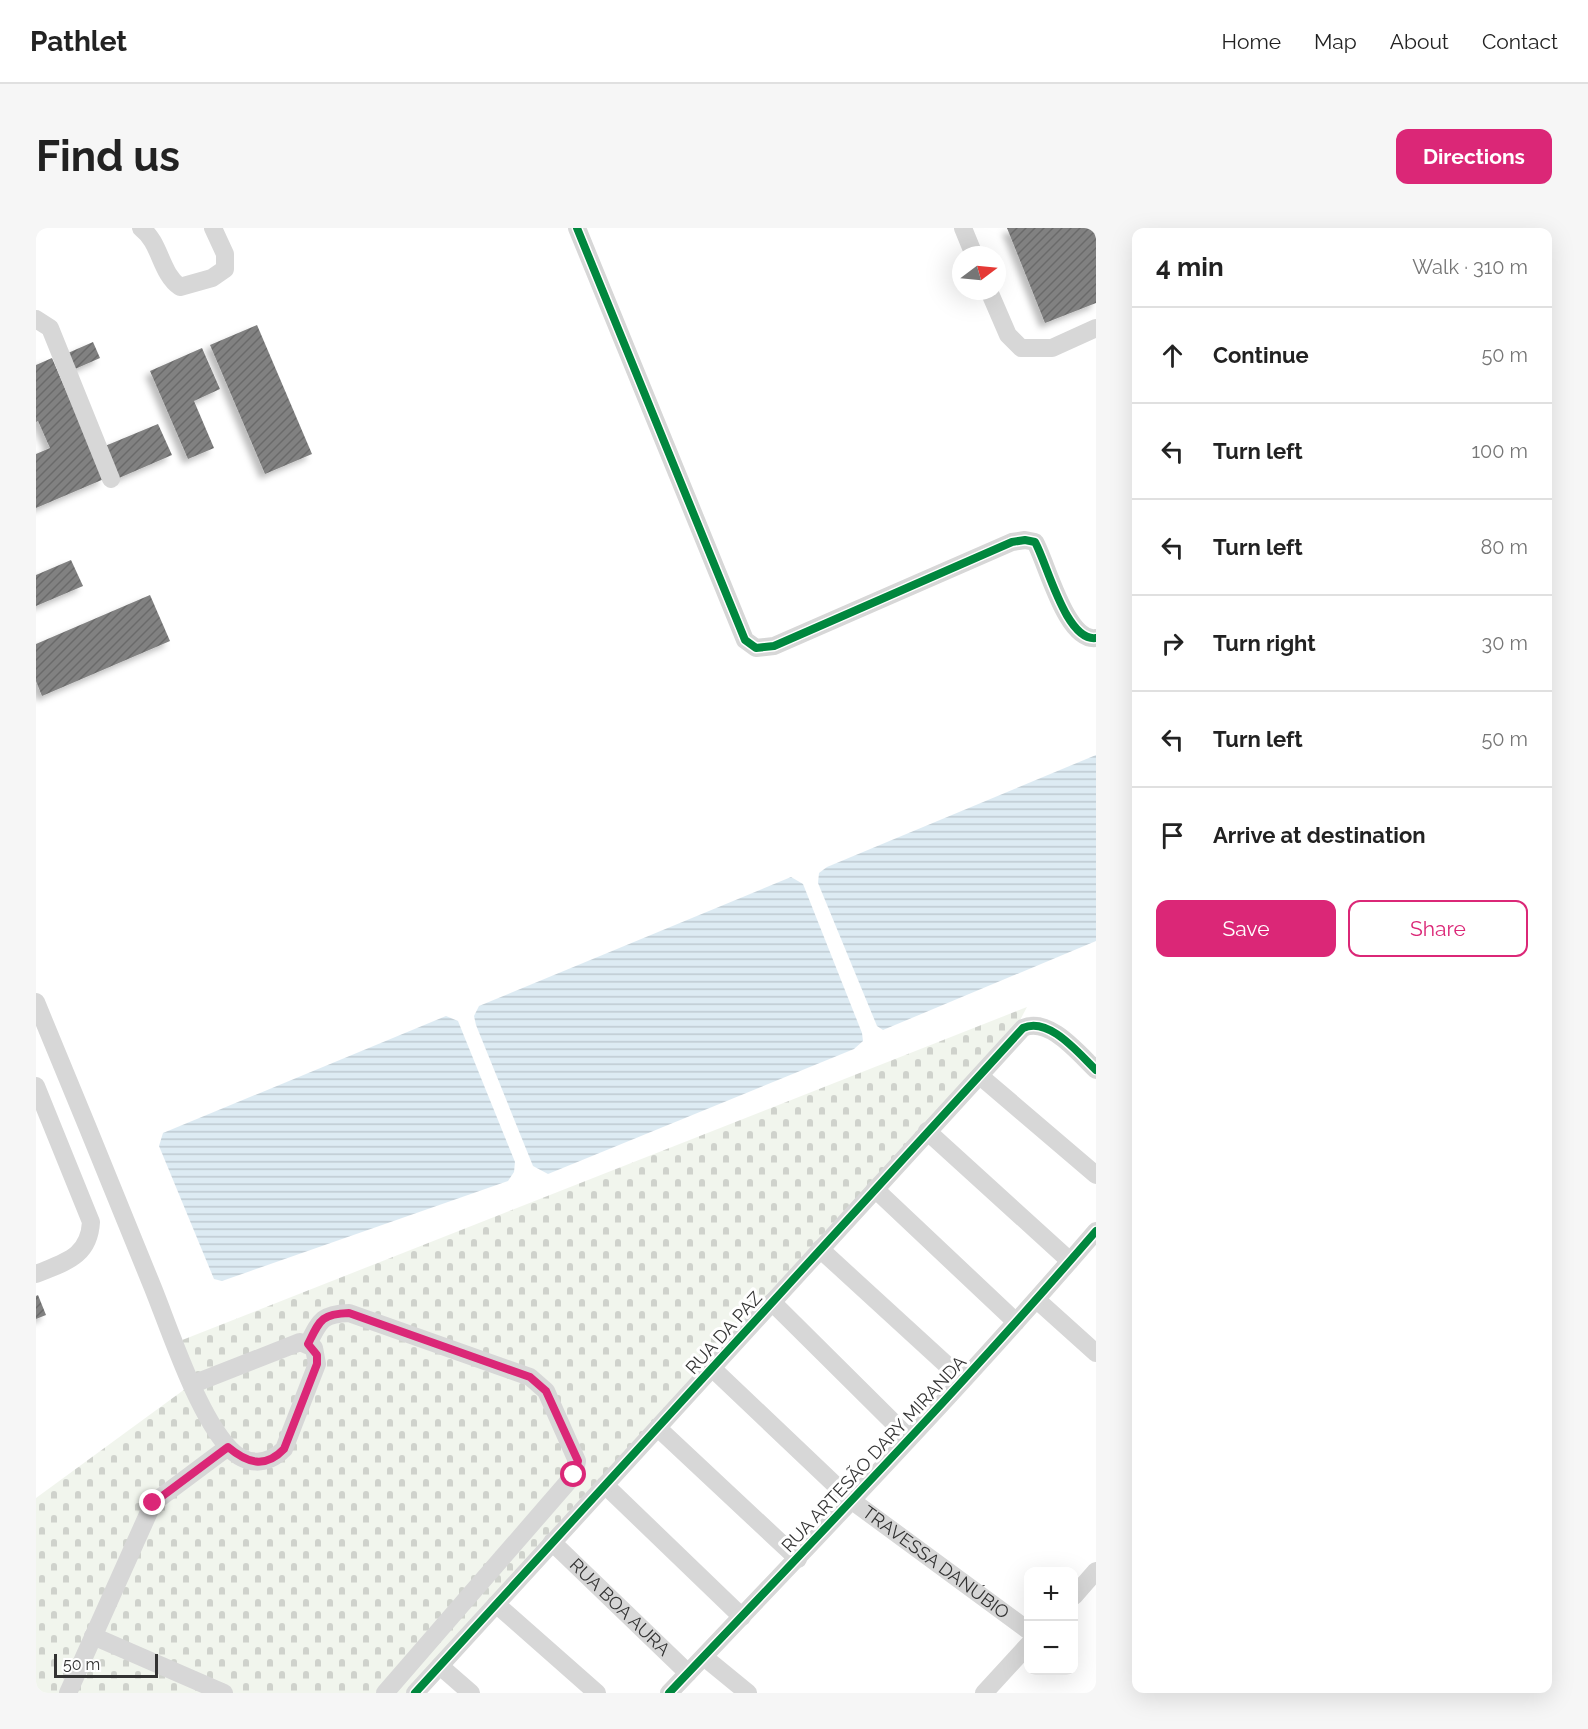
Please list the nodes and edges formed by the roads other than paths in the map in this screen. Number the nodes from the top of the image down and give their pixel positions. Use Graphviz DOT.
graph roads {
  1 [pos="141,228"];
  2 [pos="213,228"];
  3 [pos="577,228"];
  4 [pos="963,228"];
  5 [pos="970,246"];
  6 [pos="993,300"];
  7 [pos="36,319"];
  8 [pos="1096,328"];
  9 [pos="111,479"];
  10 [pos="1096,638"];
  11 [pos="36,1002"];
  12 [pos="1096,1070"];
  13 [pos="980,1076"];
  14 [pos="36,1086"];
  15 [pos="927,1131"];
  16 [pos="1096,1175"];
  17 [pos="875,1189"];
  18 [pos="1096,1231"];
  19 [pos="820,1249"];
  20 [pos="1070,1262"];
  21 [pos="36,1274"];
  22 [pos="1037,1300"];
  23 [pos="772,1302"];
  24 [pos="1016,1322"];
  25 [pos="308,1344"];
  26 [pos="1096,1353"];
  27 [pos="712,1368"];
  28 [pos="962,1379"];
  29 [pos="193,1384"];
  30 [pos="659,1429"];
  31 [pos="909,1438"];
  32 [pos="228,1447"];
  33 [pos="605,1485"];
  34 [pos="851,1500"];
  35 [pos="552,1542"];
  36 [pos="798,1559"];
  37 [pos="1096,1571"];
  38 [pos="1078,1591"];
  39 [pos="496,1604"];
  40 [pos="742,1617"];
  41 [pos="1024,1627"];
  42 [pos="93,1636"];
  43 [pos="1024,1649"];
  44 [pos="704,1657"];
  45 [pos="440,1666"];
  46 [pos="688,1673"];
  47 [pos="68,1693"];
  48 [pos="224,1693"];
  49 [pos="385,1693"];
  50 [pos="415,1693"];
  51 [pos="471,1693"];
  52 [pos="597,1693"];
  53 [pos="669,1693"];
  54 [pos="748,1693"];
  55 [pos="984,1693"];
  1 -- 2 [label="street"];
  3 -- 10 [label="street"];
  4 -- 5 [label="street"];
  6 -- 8 [label="street"];
  7 -- 9 [label="street"];
  11 -- 29 [label="street"];
  12 -- 13 [label="street, RUA DA PAZ"];
  13 -- 15 [label="street, RUA DA PAZ"];
  13 -- 16 [label="street"];
  14 -- 21 [label="street"];
  15 -- 17 [label="street, RUA DA PAZ"];
  15 -- 20 [label="street"];
  17 -- 19 [label="street, RUA DA PAZ"];
  17 -- 24 [label="street"];
  18 -- 20 [label="street, RUA ARTESÃO DARY MIRANDA"];
  19 -- 23 [label="street, RUA DA PAZ"];
  19 -- 28 [label="street"];
  20 -- 22 [label="street, RUA ARTESÃO DARY MIRANDA"];
  22 -- 24 [label="street, RUA ARTESÃO DARY MIRANDA"];
  22 -- 26 [label="street"];
  23 -- 27 [label="street, RUA DA PAZ"];
  23 -- 31 [label="street"];
  24 -- 28 [label="street, RUA ARTESÃO DARY MIRANDA"];
  25 -- 29 [label="street"];
  25 -- 32 [label="street"];
  25 -- 49 [label="street"];
  27 -- 30 [label="street, RUA DA PAZ"];
  27 -- 34 [label="street, TRAVESSA DANÚBIO"];
  28 -- 31 [label="street, RUA ARTESÃO DARY MIRANDA"];
  29 -- 32 [label="street"];
  30 -- 33 [label="street, RUA DA PAZ"];
  30 -- 36 [label="street"];
  31 -- 34 [label="street, RUA ARTESÃO DARY MIRANDA"];
  32 -- 42 [label="street"];
  33 -- 35 [label="street, RUA DA PAZ"];
  33 -- 40 [label="street"];
  34 -- 36 [label="street, RUA ARTESÃO DARY MIRANDA"];
  34 -- 41 [label="street, TRAVESSA DANÚBIO"];
  35 -- 39 [label="street, RUA DA PAZ"];
  35 -- 46 [label="street, RUA BOA AURA"];
  36 -- 40 [label="street, RUA ARTESÃO DARY MIRANDA"];
  37 -- 38 [label="street"];
  39 -- 45 [label="street, RUA DA PAZ"];
  39 -- 52 [label="street"];
  40 -- 44 [label="street, RUA ARTESÃO DARY MIRANDA"];
  42 -- 47 [label="street"];
  42 -- 48 [label="street"];
  43 -- 55 [label="street"];
  44 -- 46 [label="street, RUA ARTESÃO DARY MIRANDA"];
  44 -- 54 [label="street"];
  45 -- 50 [label="street, RUA DA PAZ"];
  45 -- 51 [label="street"];
  46 -- 53 [label="street, RUA ARTESÃO DARY MIRANDA"];
}
